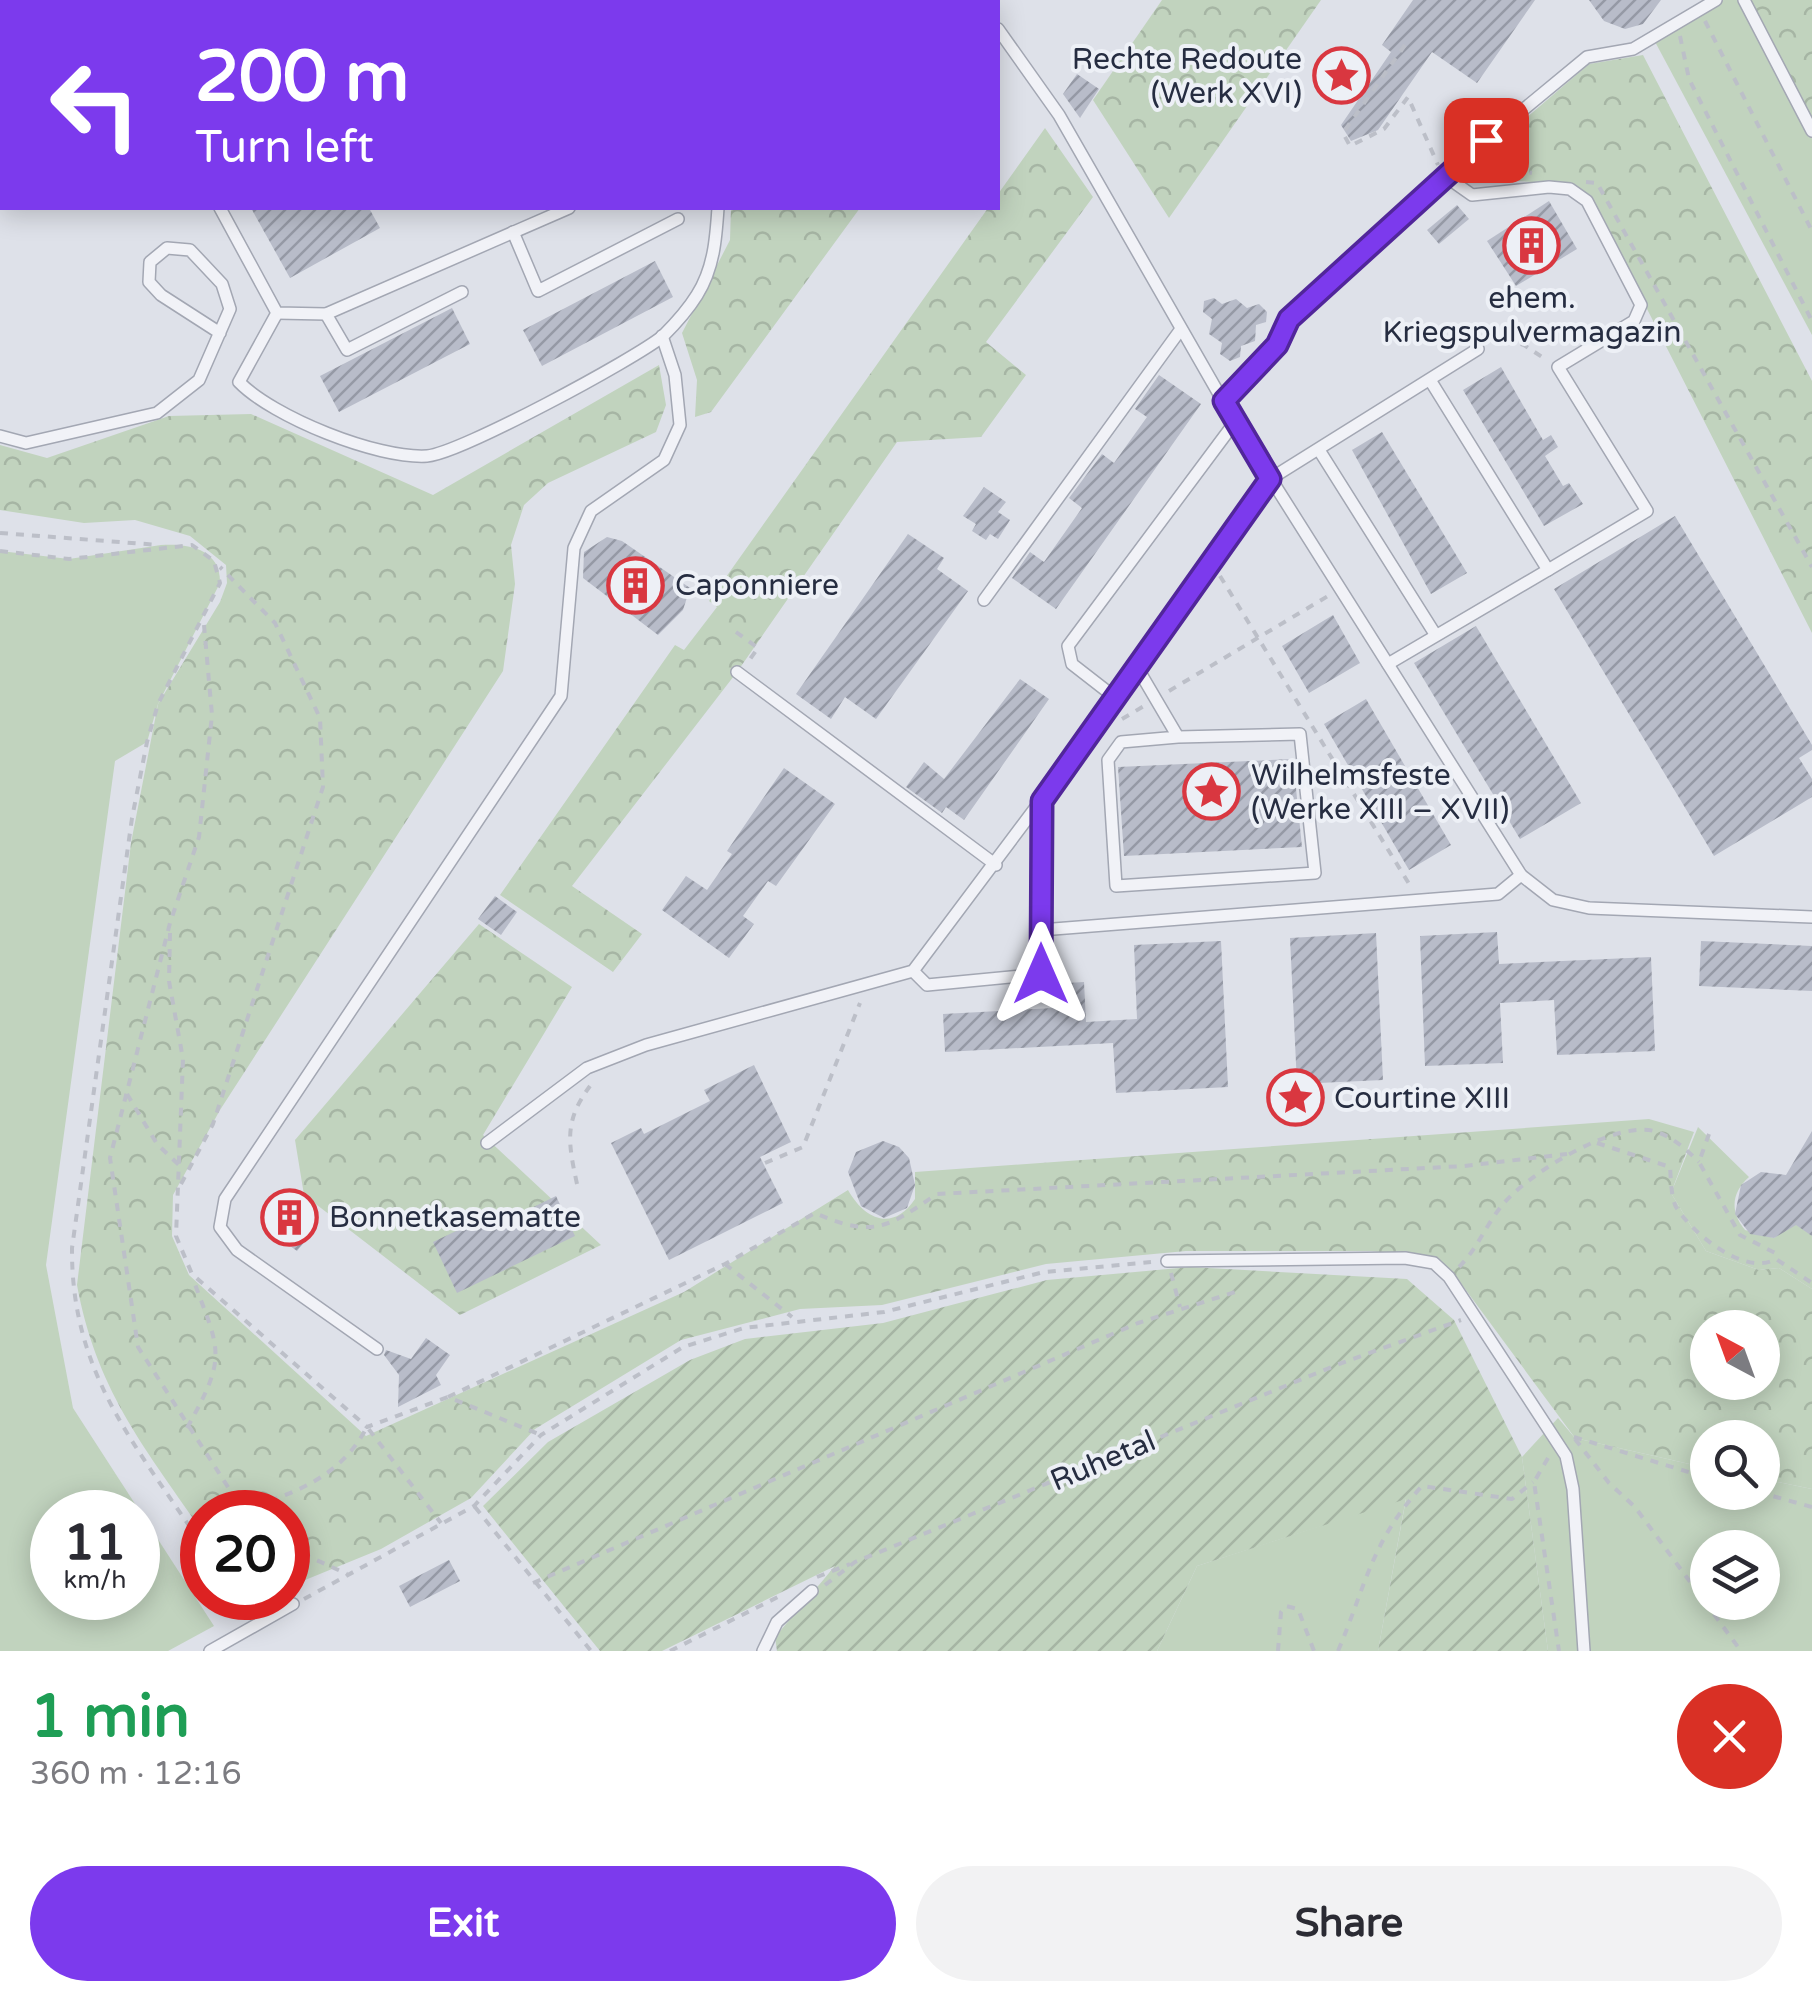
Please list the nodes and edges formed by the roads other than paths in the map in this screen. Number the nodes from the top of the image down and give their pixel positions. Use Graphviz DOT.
graph roads {
  1 [pos="1716,0"];
  2 [pos="1744,0"];
  3 [pos="1001,34"];
  4 [pos="1812,130"];
  5 [pos="1444,176"];
  6 [pos="221,210"];
  7 [pos="564,210"];
  8 [pos="718,210"];
  9 [pos="678,219"];
  10 [pos="513,232"];
  11 [pos="462,292"];
  12 [pos="276,313"];
  13 [pos="326,314"];
  14 [pos="1181,329"];
  15 [pos="220,333"];
  16 [pos="662,336"];
  17 [pos="1478,348"];
  18 [pos="1430,380"];
  19 [pos="1224,401"];
  20 [pos="1235,422"];
  21 [pos="0,436"];
  22 [pos="1319,450"];
  23 [pos="1270,479"];
  24 [pos="1548,570"];
  25 [pos="984,600"];
  26 [pos="1435,634"];
  27 [pos="1388,664"];
  28 [pos="1138,669"];
  29 [pos="738,673"];
  30 [pos="1117,698"];
  31 [pos="1178,737"];
  32 [pos="1042,801"];
  33 [pos="996,864"];
  34 [pos="1522,874"];
  35 [pos="1812,917"];
  36 [pos="1041,930"];
  37 [pos="913,971"];
  38 [pos="487,1143"];
  39 [pos="1167,1261"];
  40 [pos="377,1349"];
  41 [pos="810,1586"];
  42 [pos="265,1620"];
  43 [pos="210,1651"];
  44 [pos="763,1651"];
  45 [pos="1584,1651"];
  1 -- 5 [label="lane"];
  2 -- 4 [label="lane"];
  3 -- 14 [label="lane"];
  5 -- 19 [label="lane"];
  5 -- 24 [label="lane"];
  6 -- 12 [label="lane"];
  7 -- 10 [label="lane"];
  8 -- 16 [label="lane"];
  9 -- 10 [label="lane"];
  10 -- 13 [label="lane"];
  11 -- 13 [label="lane"];
  12 -- 13 [label="lane"];
  12 -- 16 [label="lane"];
  14 -- 19 [label="lane"];
  14 -- 25 [label="lane"];
  15 -- 15 [label="lane"];
  15 -- 21 [label="lane"];
  16 -- 40 [label="lane"];
  17 -- 18 [label="lane"];
  18 -- 22 [label="lane"];
  18 -- 24 [label="lane"];
  19 -- 20 [label="lane"];
  20 -- 23 [label="lane"];
  20 -- 30 [label="lane"];
  22 -- 23 [label="lane"];
  22 -- 26 [label="lane"];
  23 -- 27 [label="lane"];
  23 -- 28 [label="lane"];
  24 -- 26 [label="lane"];
  26 -- 27 [label="lane"];
  27 -- 34 [label="lane"];
  28 -- 30 [label="lane"];
  28 -- 31 [label="lane"];
  29 -- 33 [label="lane"];
  30 -- 32 [label="lane"];
  31 -- 31 [label="lane"];
  32 -- 33 [label="lane"];
  32 -- 36 [label="lane"];
  33 -- 37 [label="lane"];
  34 -- 35 [label="lane"];
  34 -- 36 [label="lane"];
  36 -- 37 [label="lane"];
  37 -- 38 [label="lane"];
  39 -- 45 [label="lane"];
  41 -- 44 [label="lane"];
  42 -- 43 [label="lane"];
}
